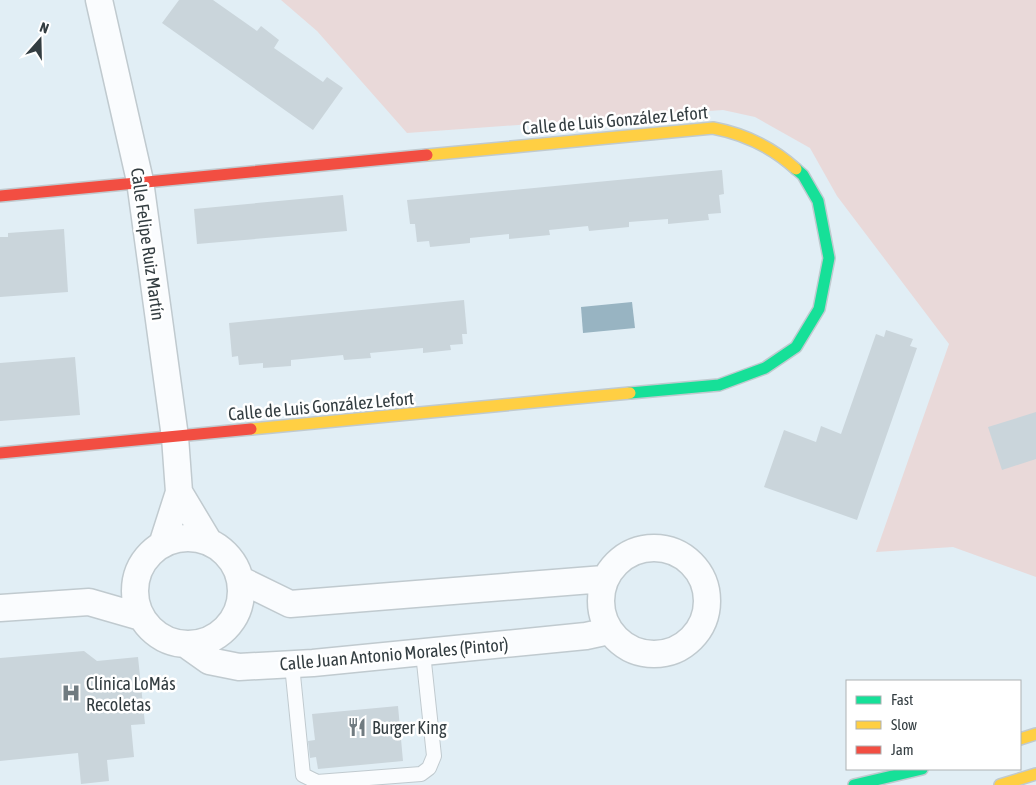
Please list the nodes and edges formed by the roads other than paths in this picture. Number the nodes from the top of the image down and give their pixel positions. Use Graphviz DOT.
graph roads {
  1 [pos="99,0"];
  2 [pos="140,181"];
  3 [pos="0,196"];
  4 [pos="175,437"];
  5 [pos="0,453"];
  6 [pos="179,492"];
  7 [pos="210,542"];
  8 [pos="162,545"];
  9 [pos="138,572"];
  10 [pos="604,579"];
  11 [pos="241,580"];
  12 [pos="89,602"];
  13 [pos="0,608"];
  14 [pos="141,616"];
  15 [pos="609,631"];
  16 [pos="185,644"];
  17 [pos="423,653"];
  18 [pos="292,665"];
  19 [pos="1036,734"];
  20 [pos="1021,739"];
  21 [pos="918,770"];
  22 [pos="1036,774"];
  23 [pos="854,785"];
  24 [pos="1000,785"];
  1 -- 2 [label="street, Calle Felipe Ruiz Martín"];
  2 -- 3 [label="main road, Calle de Luis González Lefort"];
  2 -- 4 [label="street, Calle Felipe Ruiz Martín"];
  2 -- 4 [label="main road, Calle de Luis González Lefort"];
  4 -- 5 [label="main road, Calle de Luis González Lefort"];
  4 -- 6 [label="street, Calle Felipe Ruiz Martín"];
  6 -- 7 [label="street, Calle Felipe Ruiz Martín"];
  6 -- 8 [label="street, Calle Felipe Ruiz Martín"];
  7 -- 8 [label="street"];
  7 -- 11 [label="street"];
  8 -- 9 [label="street"];
  9 -- 12 [label="street"];
  9 -- 14 [label="street"];
  10 -- 11 [label="street"];
  10 -- 15 [label="street"];
  10 -- 15 [label="street"];
  11 -- 16 [label="street"];
  12 -- 13 [label="street"];
  12 -- 14 [label="street"];
  14 -- 16 [label="street"];
  15 -- 17 [label="street, Calle Juan Antonio Morales (Pintor)"];
  16 -- 18 [label="street, Calle Juan Antonio Morales (Pintor)"];
  17 -- 18 [label="street, Calle Juan Antonio Morales (Pintor)"];
  17 -- 18 [label="lane"];
  19 -- 20 [label="main road"];
  21 -- 23 [label="main road"];
  22 -- 24 [label="main road"];
}
